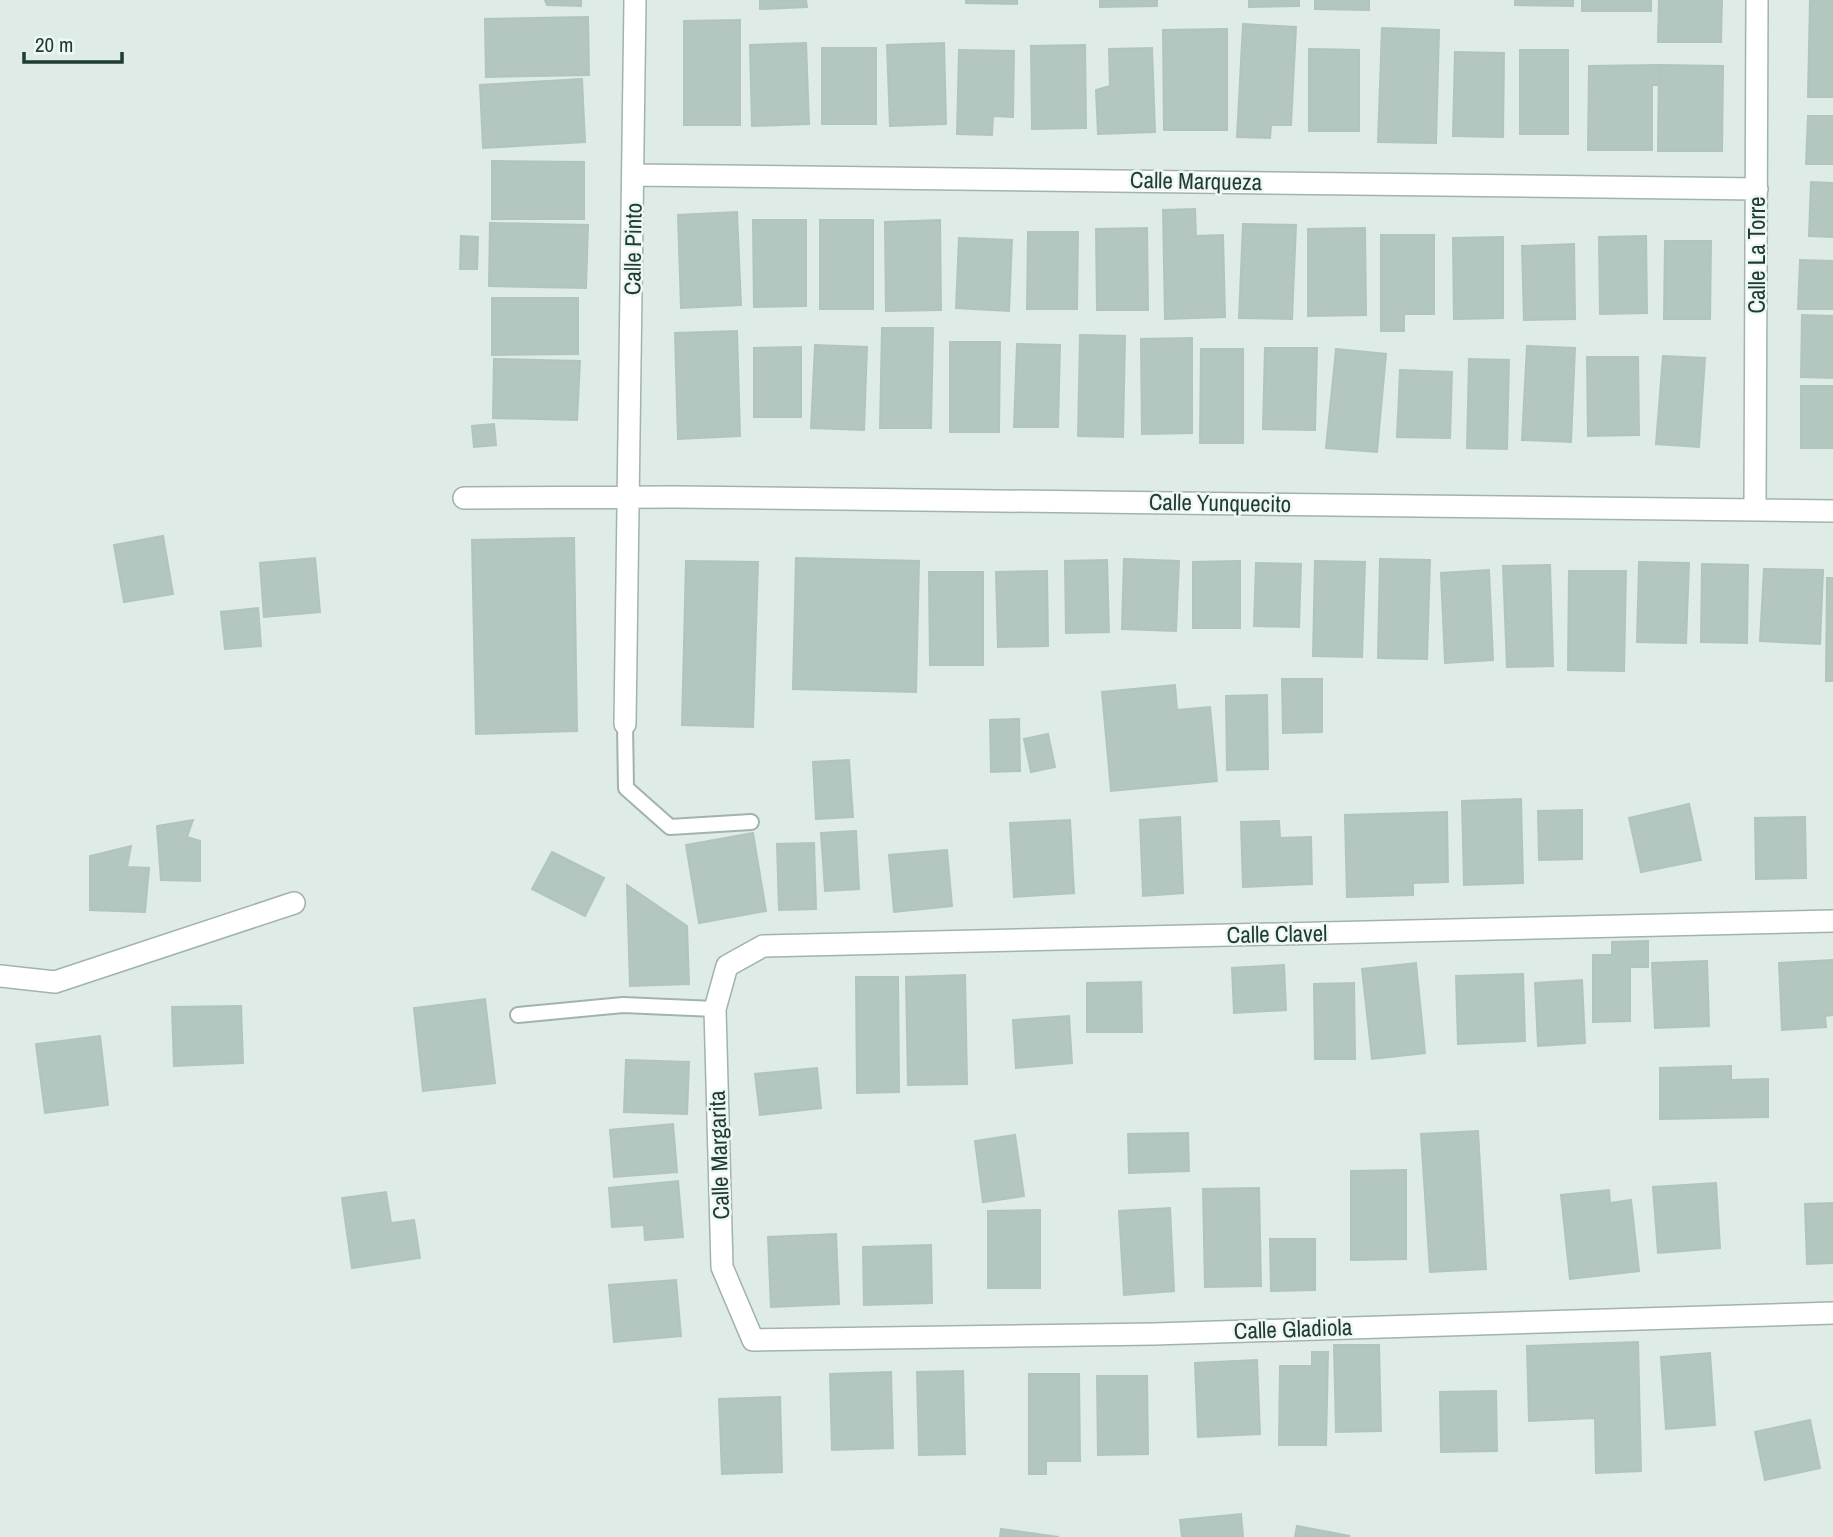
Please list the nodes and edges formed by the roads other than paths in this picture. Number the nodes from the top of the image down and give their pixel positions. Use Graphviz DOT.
graph roads {
  1 [pos="635,0"];
  2 [pos="1757,0"];
  3 [pos="634,175"];
  4 [pos="1757,189"];
  5 [pos="464,498"];
  6 [pos="629,498"];
  7 [pos="1755,509"];
  8 [pos="1833,511"];
  9 [pos="625,724"];
  10 [pos="751,822"];
  11 [pos="294,903"];
  12 [pos="1833,921"];
  13 [pos="727,966"];
  14 [pos="0,976"];
  15 [pos="715,1009"];
  16 [pos="518,1015"];
  17 [pos="1833,1314"];
  18 [pos="753,1340"];
  1 -- 3 [label="street, Calle Pinto"];
  2 -- 4 [label="street, Calle La Torre"];
  3 -- 4 [label="street, Calle Marqueza"];
  3 -- 6 [label="street, Calle Pinto"];
  4 -- 7 [label="street, Calle La Torre"];
  5 -- 6 [label="street, Calle Yunquecito"];
  6 -- 7 [label="street, Calle Yunquecito"];
  6 -- 9 [label="street, Calle Pinto"];
  7 -- 8 [label="street, Calle Yunquecito"];
  9 -- 10 [label="lane"];
  11 -- 14 [label="street"];
  12 -- 13 [label="street, Calle Clavel"];
  13 -- 15 [label="street, Calle Margarita"];
  15 -- 16 [label="lane"];
  15 -- 18 [label="street, Calle Margarita"];
  17 -- 18 [label="street, Calle Gladiola"];
}
